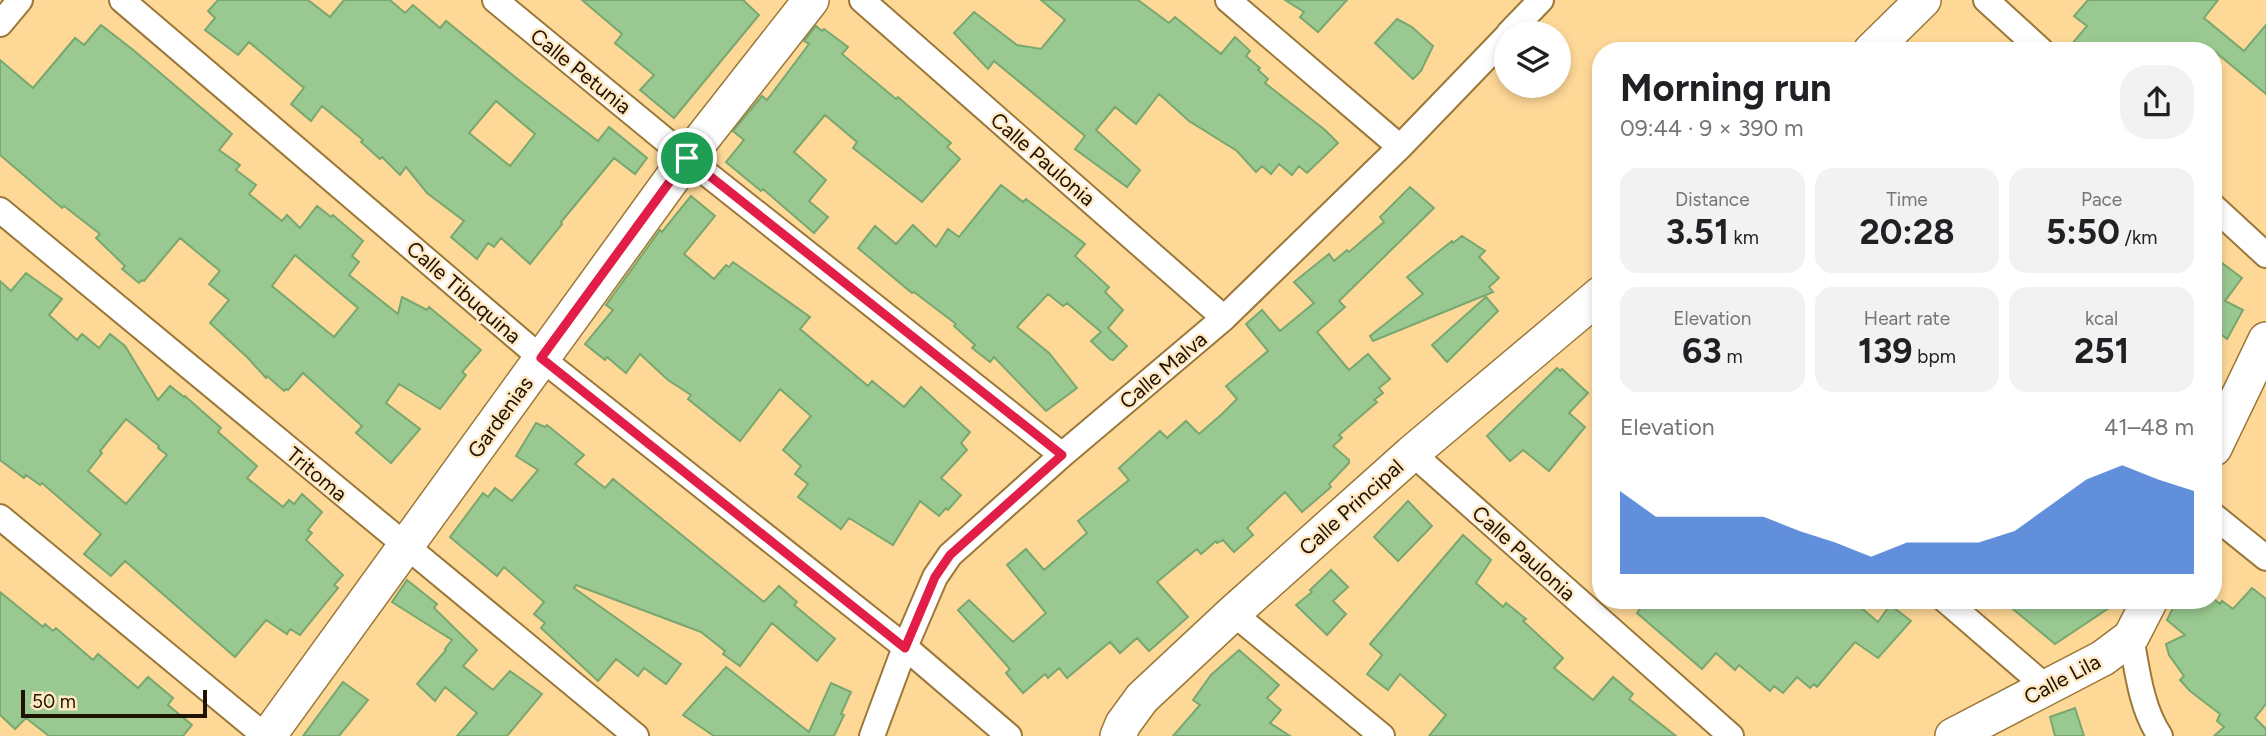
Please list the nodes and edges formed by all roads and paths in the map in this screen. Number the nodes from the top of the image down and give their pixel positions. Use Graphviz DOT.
graph roads {
  1 [pos="20,0"];
  2 [pos="122,0"];
  3 [pos="495,0"];
  4 [pos="811,0"];
  5 [pos="862,0"];
  6 [pos="1228,0"];
  7 [pos="1541,0"];
  8 [pos="1923,0"];
  9 [pos="1986,0"];
  10 [pos="1521,21"];
  11 [pos="0,24"];
  12 [pos="1880,42"];
  13 [pos="2032,42"];
  14 [pos="1494,50"];
  15 [pos="1400,147"];
  16 [pos="687,158"];
  17 [pos="0,210"];
  18 [pos="2222,214"];
  19 [pos="2266,255"];
  20 [pos="1592,306"];
  21 [pos="1224,318"];
  22 [pos="2266,341"];
  23 [pos="541,358"];
  24 [pos="2222,432"];
  25 [pos="1412,453"];
  26 [pos="1062,455"];
  27 [pos="0,517"];
  28 [pos="2222,522"];
  29 [pos="406,547"];
  30 [pos="2266,558"];
  31 [pos="1955,609"];
  32 [pos="2145,609"];
  33 [pos="1233,612"];
  34 [pos="2131,637"];
  35 [pos="905,648"];
  36 [pos="2046,687"];
  37 [pos="267,736"];
  38 [pos="636,736"];
  39 [pos="872,736"];
  40 [pos="1009,736"];
  41 [pos="1118,736"];
  42 [pos="1382,736"];
  43 [pos="1731,736"];
  44 [pos="1953,736"];
  45 [pos="2160,736"];
  1 -- 11 [label="street"];
  2 -- 23 [label="street, Calle Tibuquina"];
  3 -- 16 [label="street, Calle Petunia"];
  4 -- 16 [label="street, Gardenias"];
  5 -- 21 [label="street, Calle Paulonia"];
  6 -- 15 [label="street"];
  7 -- 10 [label="street, Calle Malva"];
  8 -- 12 [label="street"];
  9 -- 13 [label="street"];
  14 -- 15 [label="street, Calle Malva"];
  15 -- 21 [label="street, Calle Malva"];
  16 -- 23 [label="street, Gardenias"];
  16 -- 26 [label="street, Calle Petunia"];
  17 -- 29 [label="street, Tritoma"];
  18 -- 19 [label="street"];
  20 -- 25 [label="street, Calle Principal"];
  21 -- 26 [label="street, Calle Malva"];
  22 -- 24 [label="street"];
  23 -- 29 [label="street, Gardenias"];
  23 -- 35 [label="street, Calle Tibuquina"];
  25 -- 33 [label="street, Calle Principal"];
  25 -- 43 [label="street, Calle Paulonia"];
  26 -- 35 [label="street, Calle Malva"];
  27 -- 37 [label="street"];
  28 -- 30 [label="street"];
  29 -- 37 [label="street, Gardenias"];
  29 -- 38 [label="street, Tritoma"];
  31 -- 36 [label="street"];
  32 -- 34 [label="street, Calle Lila"];
  33 -- 41 [label="street, Calle Principal"];
  33 -- 42 [label="street"];
  34 -- 36 [label="street, Calle Lila"];
  34 -- 45 [label="street"];
  35 -- 39 [label="street, Calle Malva"];
  35 -- 40 [label="street, Calle Tibuquina"];
  36 -- 44 [label="street, Calle Lila"];
}
